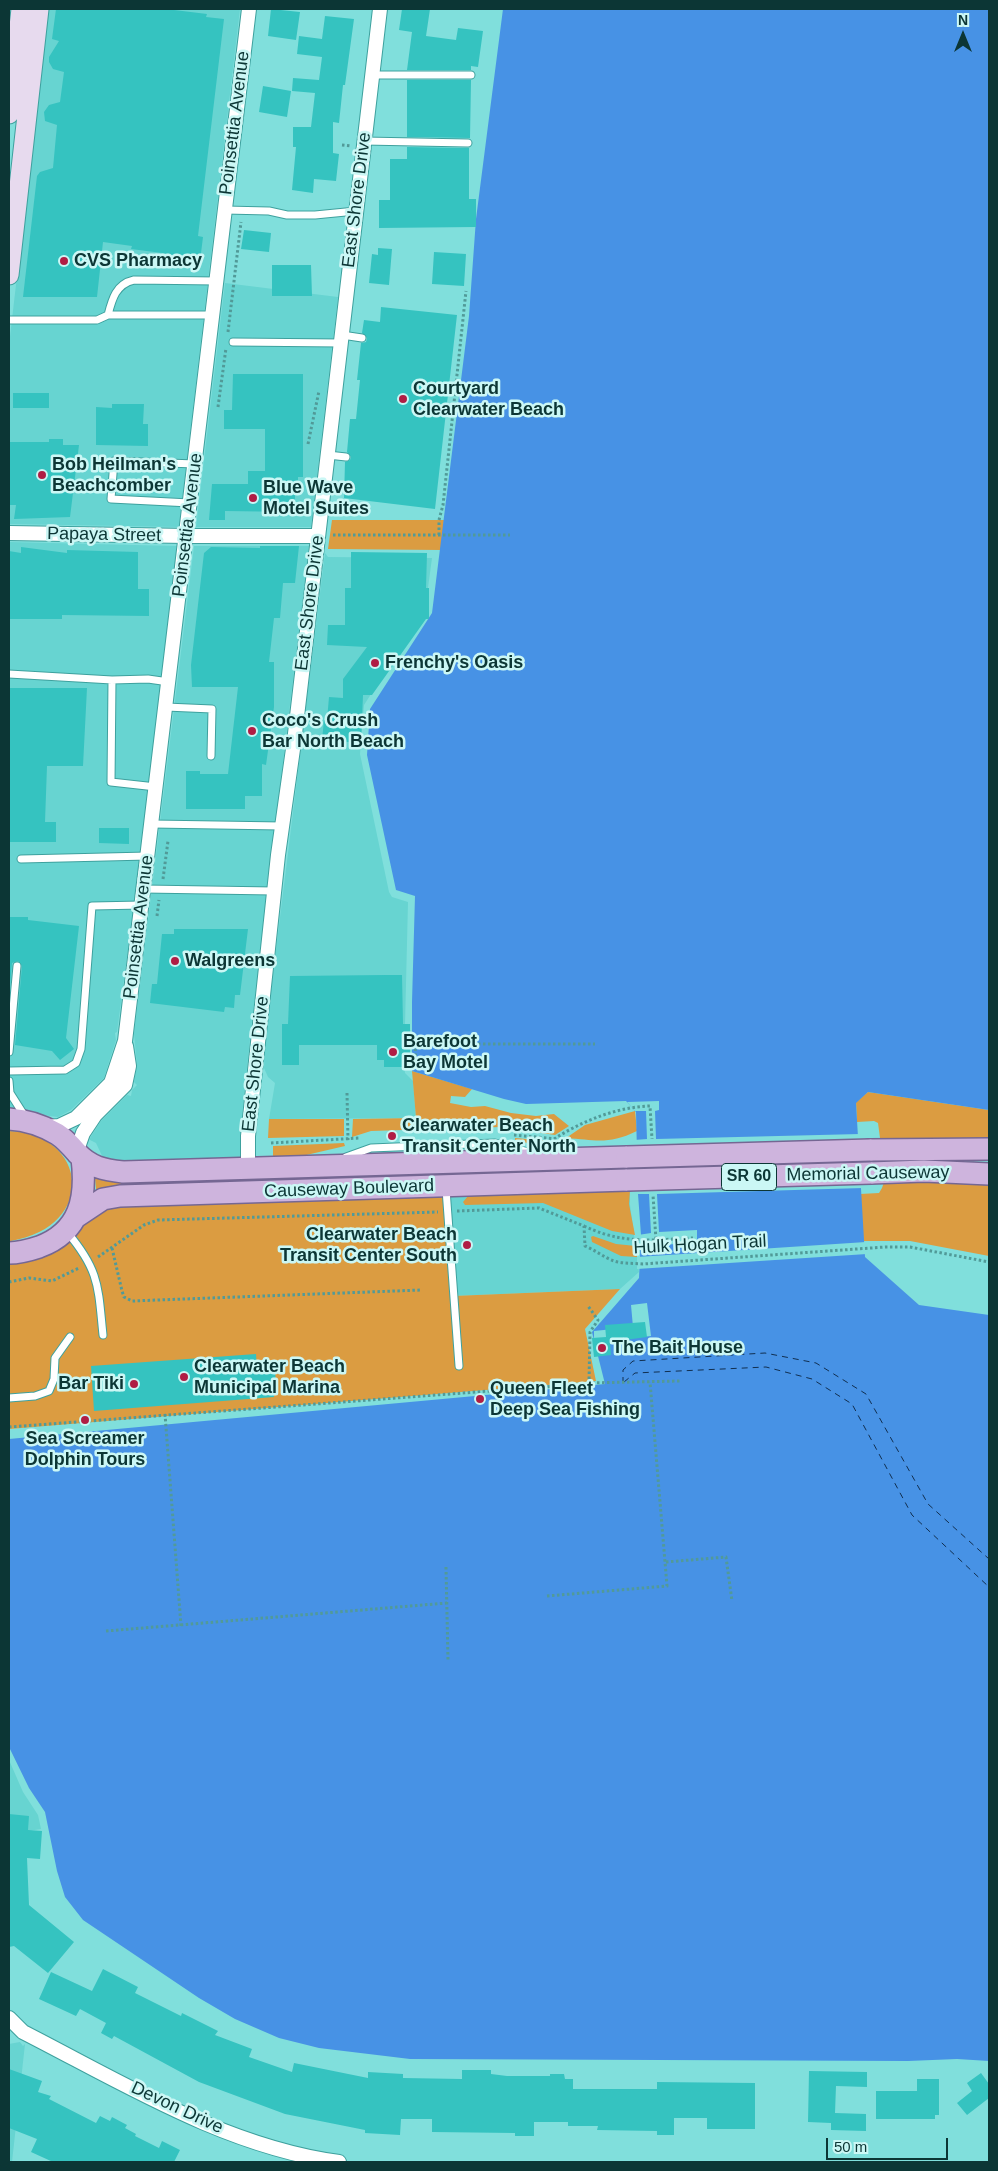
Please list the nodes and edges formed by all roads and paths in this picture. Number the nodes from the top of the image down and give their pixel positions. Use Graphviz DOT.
graph roads {
  1 [pos="21,9"];
  2 [pos="39,9"];
  3 [pos="249,9"];
  4 [pos="380,9"];
  5 [pos="372,75"];
  6 [pos="471,75"];
  7 [pos="10,91"];
  8 [pos="9,114"];
  9 [pos="364,141"];
  10 [pos="468,143"];
  11 [pos="225,210"];
  12 [pos="356,211"];
  13 [pos="241,222"];
  14 [pos="9,268"];
  15 [pos="217,281"];
  16 [pos="466,291"];
  17 [pos="108,315"];
  18 [pos="213,315"];
  19 [pos="9,320"];
  20 [pos="362,338"];
  21 [pos="341,339"];
  22 [pos="233,342"];
  23 [pos="319,389"];
  24 [pos="218,407"];
  25 [pos="308,444"];
  26 [pos="328,455"];
  27 [pos="346,457"];
  28 [pos="195,464"];
  29 [pos="190,503"];
  30 [pos="9,533"];
  31 [pos="441,535"];
  32 [pos="510,535"];
  33 [pos="186,536"];
  34 [pos="318,536"];
  35 [pos="9,674"];
  36 [pos="112,680"];
  37 [pos="169,682"];
  38 [pos="166,707"];
  39 [pos="211,756"];
  40 [pos="156,787"];
  41 [pos="152,824"];
  42 [pos="282,826"];
  43 [pos="148,856"];
  44 [pos="21,860"];
  45 [pos="144,889"];
  46 [pos="274,891"];
  47 [pos="142,905"];
  48 [pos="18,966"];
  49 [pos="125,1040"];
  50 [pos="595,1044"];
  51 [pos="9,1052"];
  52 [pos="412,1069"];
  53 [pos="9,1070"];
  54 [pos="9,1081"];
  55 [pos="347,1094"];
  56 [pos="27,1122"];
  57 [pos="348,1140"];
  58 [pos="652,1140"];
  59 [pos="550,1148"];
  60 [pos="989,1149"];
  61 [pos="79,1156"];
  62 [pos="628,1157"];
  63 [pos="248,1167"];
  64 [pos="989,1174"];
  65 [pos="628,1180"];
  66 [pos="446,1186"];
  67 [pos="653,1195"];
  68 [pos="447,1211"];
  69 [pos="71,1224"];
  70 [pos="584,1226"];
  71 [pos="693,1238"];
  72 [pos="656,1240"];
  73 [pos="112,1248"];
  74 [pos="9,1253"];
  75 [pos="90,1262"];
  76 [pos="989,1262"];
  77 [pos="9,1282"];
  78 [pos="421,1290"];
  79 [pos="588,1306"];
  80 [pos="103,1335"];
  81 [pos="70,1338"];
  82 [pos="459,1366"];
  83 [pos="680,1381"];
  84 [pos="650,1382"];
  85 [pos="586,1383"];
  86 [pos="9,1398"];
  87 [pos="165,1414"];
  88 [pos="9,1427"];
  89 [pos="666,1562"];
  90 [pos="446,1567"];
  91 [pos="547,1596"];
  92 [pos="732,1601"];
  93 [pos="447,1603"];
  94 [pos="181,1626"];
  95 [pos="106,1631"];
  96 [pos="448,1660"];
  97 [pos="9,2018"];
  98 [pos="16,2034"];
  99 [pos="339,2162"];
  1 -- 7 [label="street"];
  2 -- 14 [label="street"];
  3 -- 11 [label="street, Poinsettia Avenue"];
  4 -- 5 [label="street, East Shore Drive"];
  5 -- 6 [label="lane"];
  5 -- 9 [label="street, East Shore Drive"];
  7 -- 8 [label="street"];
  9 -- 10 [label="lane"];
  9 -- 12 [label="street, East Shore Drive"];
  11 -- 12 [label="lane"];
  11 -- 15 [label="street, Poinsettia Avenue"];
  12 -- 21 [label="street, East Shore Drive"];
  13 -- 24 [label="path"];
  15 -- 17 [label="lane"];
  15 -- 18 [label="street, Poinsettia Avenue"];
  16 -- 31 [label="path"];
  17 -- 18 [label="lane"];
  17 -- 19 [label="lane"];
  18 -- 28 [label="street, Poinsettia Avenue"];
  20 -- 21 [label="lane"];
  21 -- 22 [label="lane"];
  21 -- 26 [label="street, East Shore Drive"];
  23 -- 25 [label="path"];
  26 -- 27 [label="lane"];
  26 -- 34 [label="street, East Shore Drive"];
  28 -- 29 [label="street, Poinsettia Avenue"];
  28 -- 29 [label="lane"];
  29 -- 33 [label="street, Poinsettia Avenue"];
  30 -- 33 [label="street, Papaya Street"];
  31 -- 32 [label="path"];
  31 -- 34 [label="path"];
  33 -- 34 [label="street, Papaya Street"];
  33 -- 37 [label="street, Poinsettia Avenue"];
  34 -- 42 [label="street, East Shore Drive"];
  35 -- 36 [label="lane"];
  36 -- 37 [label="lane"];
  36 -- 40 [label="lane"];
  37 -- 38 [label="street, Poinsettia Avenue"];
  38 -- 39 [label="lane"];
  38 -- 40 [label="street, Poinsettia Avenue"];
  40 -- 41 [label="street, Poinsettia Avenue"];
  41 -- 42 [label="lane"];
  41 -- 43 [label="street, Poinsettia Avenue"];
  42 -- 46 [label="street, East Shore Drive"];
  43 -- 44 [label="lane"];
  43 -- 45 [label="street, Poinsettia Avenue"];
  45 -- 46 [label="lane"];
  45 -- 47 [label="street, Poinsettia Avenue"];
  46 -- 63 [label="street, East Shore Drive"];
  47 -- 49 [label="street, Poinsettia Avenue"];
  47 -- 53 [label="lane"];
  48 -- 51 [label="lane"];
  49 -- 56 [label="street, Poinsettia Avenue"];
  49 -- 61 [label="street, Poinsettia Avenue"];
  50 -- 52 [label="path"];
  54 -- 56 [label="lane"];
  55 -- 57 [label="path"];
  56 -- 61 [label="main road, Causeway Boulevard"];
  58 -- 59 [label="path"];
  59 -- 62 [label="main road, Causeway Boulevard"];
  59 -- 63 [label="main road, Causeway Boulevard"];
  60 -- 62 [label="main road, Memorial Causeway / SR 60, bridge"];
  61 -- 63 [label="main road, Causeway Boulevard"];
  61 -- 69 [label="main road"];
  64 -- 65 [label="main road, Memorial Causeway / SR 60, bridge"];
  65 -- 66 [label="main road, Causeway Boulevard"];
  66 -- 68 [label="lane"];
  66 -- 69 [label="main road, Causeway Boulevard"];
  67 -- 72 [label="path"];
  68 -- 70 [label="path"];
  68 -- 73 [label="path"];
  68 -- 82 [label="lane"];
  69 -- 74 [label="main road, Causeway Boulevard"];
  69 -- 75 [label="lane"];
  70 -- 72 [label="path"];
  70 -- 76 [label="path, Hulk Hogan Trail"];
  71 -- 72 [label="path"];
  73 -- 75 [label="path"];
  73 -- 78 [label="path"];
  75 -- 77 [label="path"];
  75 -- 80 [label="lane"];
  79 -- 85 [label="path"];
  81 -- 86 [label="lane"];
  83 -- 84 [label="path"];
  84 -- 85 [label="path"];
  84 -- 89 [label="path"];
  85 -- 87 [label="path"];
  87 -- 88 [label="path"];
  87 -- 94 [label="path"];
  89 -- 91 [label="path"];
  89 -- 92 [label="path"];
  90 -- 93 [label="path"];
  93 -- 94 [label="path"];
  93 -- 96 [label="path"];
  94 -- 95 [label="path"];
  97 -- 98 [label="street, Devon Drive"];
  98 -- 99 [label="street, Devon Drive"];
}
